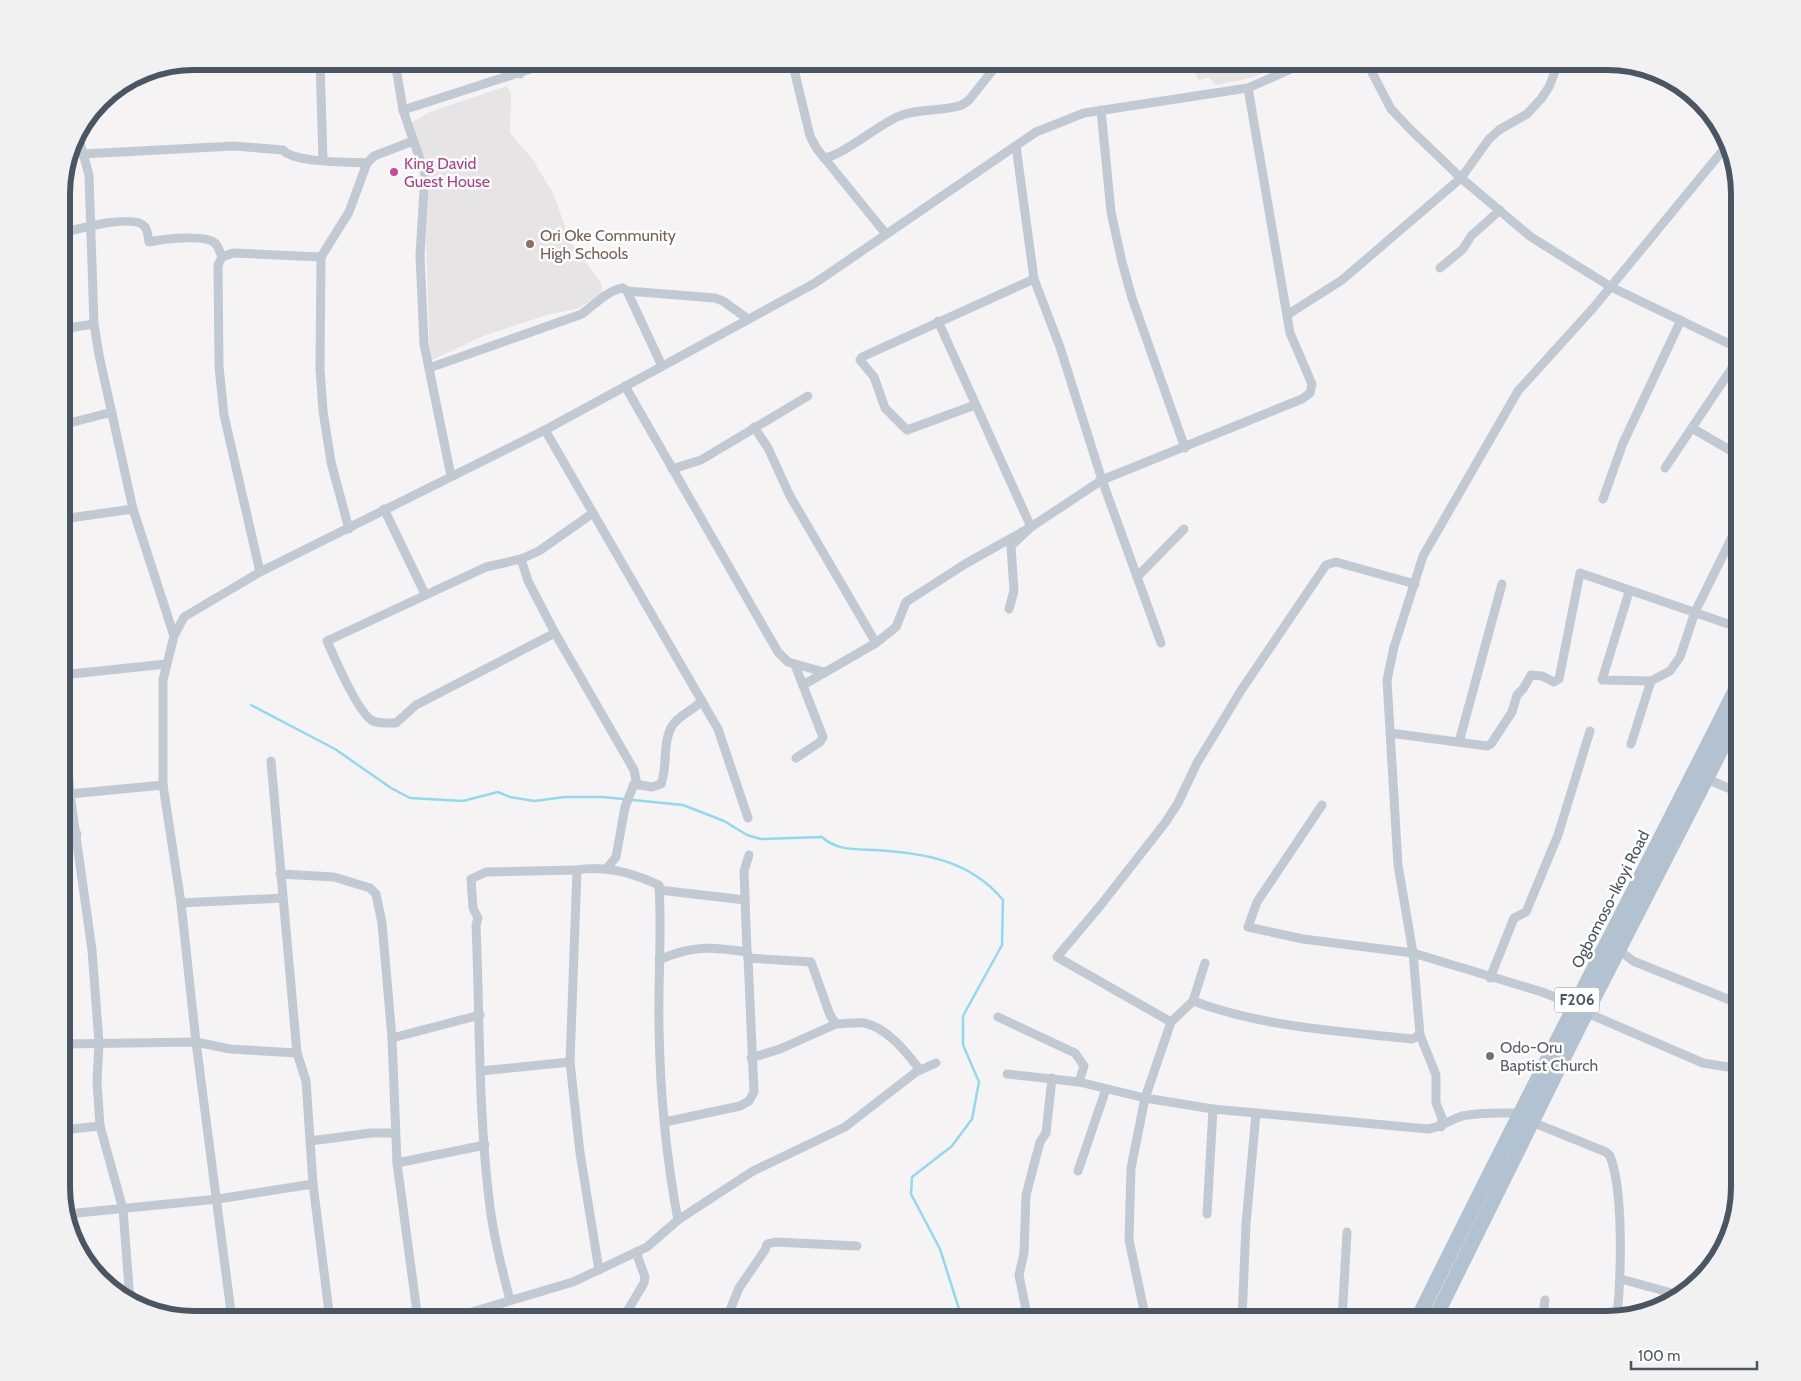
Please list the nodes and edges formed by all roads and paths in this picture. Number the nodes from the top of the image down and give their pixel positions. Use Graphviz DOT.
graph roads {
  1 [pos="320,70"];
  2 [pos="396,70"];
  3 [pos="519,70"];
  4 [pos="531,70"];
  5 [pos="794,70"];
  6 [pos="993,70"];
  7 [pos="1289,70"];
  8 [pos="1371,70"];
  9 [pos="1556,70"];
  10 [pos="520,74"];
  11 [pos="1248,88"];
  12 [pos="403,110"];
  13 [pos="1101,110"];
  14 [pos="413,141"];
  15 [pos="80,146"];
  16 [pos="1016,146"];
  17 [pos="1723,151"];
  18 [pos="83,154"];
  19 [pos="835,157"];
  20 [pos="824,158"];
  21 [pos="323,160"];
  22 [pos="367,163"];
  23 [pos="834,168"];
  24 [pos="1460,178"];
  25 [pos="1500,210"];
  26 [pos="91,226"];
  27 [pos="70,231"];
  28 [pos="886,234"];
  29 [pos="222,257"];
  30 [pos="321,257"];
  31 [pos="1440,268"];
  32 [pos="1034,279"];
  33 [pos="1610,287"];
  34 [pos="628,291"];
  35 [pos="1287,315"];
  36 [pos="748,319"];
  37 [pos="1682,320"];
  38 [pos="938,321"];
  39 [pos="94,324"];
  40 [pos="70,328"];
  41 [pos="1731,344"];
  42 [pos="662,366"];
  43 [pos="429,368"];
  44 [pos="1731,370"];
  45 [pos="625,386"];
  46 [pos="808,396"];
  47 [pos="975,405"];
  48 [pos="112,412"];
  49 [pos="70,423"];
  50 [pos="754,427"];
  51 [pos="1692,428"];
  52 [pos="545,430"];
  53 [pos="1185,448"];
  54 [pos="1731,451"];
  55 [pos="1665,468"];
  56 [pos="672,469"];
  57 [pos="451,476"];
  58 [pos="1102,480"];
  59 [pos="1603,499"];
  60 [pos="133,509"];
  61 [pos="384,509"];
  62 [pos="594,513"];
  63 [pos="70,518"];
  64 [pos="1030,527"];
  65 [pos="349,528"];
  66 [pos="1184,529"];
  67 [pos="1731,539"];
  68 [pos="521,559"];
  69 [pos="260,572"];
  70 [pos="1137,577"];
  71 [pos="1415,584"];
  72 [pos="1502,584"];
  73 [pos="1629,592"];
  74 [pos="425,594"];
  75 [pos="1009,609"];
  76 [pos="1695,612"];
  77 [pos="1731,625"];
  78 [pos="554,633"];
  79 [pos="174,636"];
  80 [pos="876,643"];
  81 [pos="1161,643"];
  82 [pos="166,664"];
  83 [pos="796,665"];
  84 [pos="824,672"];
  85 [pos="70,674"];
  86 [pos="1651,681"];
  87 [pos="803,685"];
  88 [pos="1731,700"];
  89 [pos="702,701"];
  90 [pos="1590,731"];
  91 [pos="1731,732"];
  92 [pos="1390,733"];
  93 [pos="1459,742"];
  94 [pos="1631,744"];
  95 [pos="796,758"];
  96 [pos="271,761"];
  97 [pos="1707,779"];
  98 [pos="637,785"];
  99 [pos="163,786"];
  100 [pos="1731,790"];
  101 [pos="70,794"];
  102 [pos="1322,805"];
  103 [pos="748,818"];
  104 [pos="77,834"];
  105 [pos="70,836"];
  106 [pos="749,855"];
  107 [pos="607,868"];
  108 [pos="577,870"];
  109 [pos="280,874"];
  110 [pos="659,890"];
  111 [pos="282,898"];
  112 [pos="745,900"];
  113 [pos="181,904"];
  114 [pos="1618,950"];
  115 [pos="1412,954"];
  116 [pos="748,955"];
  117 [pos="659,960"];
  118 [pos="1205,963"];
  119 [pos="1490,978"];
  120 [pos="1731,1000"];
  121 [pos="1193,1001"];
  122 [pos="1582,1007"];
  123 [pos="480,1015"];
  124 [pos="998,1017"];
  125 [pos="1171,1022"];
  126 [pos="836,1024"];
  127 [pos="1420,1035"];
  128 [pos="392,1038"];
  129 [pos="196,1042"];
  130 [pos="99,1043"];
  131 [pos="70,1044"];
  132 [pos="297,1053"];
  133 [pos="751,1058"];
  134 [pos="570,1062"];
  135 [pos="936,1063"];
  136 [pos="1731,1068"];
  137 [pos="920,1070"];
  138 [pos="481,1072"];
  139 [pos="1007,1074"];
  140 [pos="1052,1078"];
  141 [pos="1079,1082"];
  142 [pos="1106,1089"];
  143 [pos="1145,1098"];
  144 [pos="1213,1109"];
  145 [pos="1256,1113"];
  146 [pos="1519,1113"];
  147 [pos="665,1122"];
  148 [pos="1532,1122"];
  149 [pos="100,1126"];
  150 [pos="1441,1127"];
  151 [pos="70,1129"];
  152 [pos="395,1134"];
  153 [pos="310,1142"];
  154 [pos="484,1145"];
  155 [pos="397,1164"];
  156 [pos="1078,1172"];
  157 [pos="312,1184"];
  158 [pos="218,1199"];
  159 [pos="123,1209"];
  160 [pos="73,1213"];
  161 [pos="1207,1214"];
  162 [pos="678,1220"];
  163 [pos="1347,1232"];
  164 [pos="857,1246"];
  165 [pos="636,1252"];
  166 [pos="599,1270"];
  167 [pos="1621,1279"];
  168 [pos="129,1292"];
  169 [pos="1671,1293"];
  170 [pos="510,1300"];
  171 [pos="1545,1300"];
  172 [pos="1619,1310"];
  173 [pos="231,1311"];
  174 [pos="329,1311"];
  175 [pos="417,1311"];
  176 [pos="474,1311"];
  177 [pos="627,1311"];
  178 [pos="730,1311"];
  179 [pos="1026,1311"];
  180 [pos="1144,1311"];
  181 [pos="1242,1311"];
  182 [pos="1343,1311"];
  183 [pos="1421,1311"];
  184 [pos="1438,1311"];
  185 [pos="1543,1311"];
  1 -- 21 [label="street"];
  2 -- 12 [label="street"];
  3 -- 10 [label="street"];
  4 -- 10 [label="street"];
  5 -- 20 [label="street"];
  6 -- 19 [label="street"];
  7 -- 11 [label="street"];
  8 -- 24 [label="street"];
  9 -- 24 [label="street"];
  10 -- 12 [label="street"];
  11 -- 13 [label="street"];
  11 -- 35 [label="street"];
  12 -- 14 [label="street"];
  13 -- 16 [label="street"];
  13 -- 53 [label="street"];
  14 -- 22 [label="street"];
  14 -- 43 [label="street"];
  15 -- 18 [label="street"];
  16 -- 28 [label="street"];
  16 -- 32 [label="street"];
  17 -- 33 [label="street"];
  18 -- 21 [label="street"];
  18 -- 26 [label="street"];
  19 -- 20 [label="street"];
  19 -- 23 [label="street"];
  20 -- 23 [label="street"];
  21 -- 22 [label="street"];
  22 -- 30 [label="street"];
  23 -- 28 [label="street"];
  24 -- 25 [label="street"];
  24 -- 35 [label="street"];
  25 -- 31 [label="street"];
  25 -- 33 [label="street"];
  26 -- 27 [label="street"];
  26 -- 29 [label="street"];
  26 -- 39 [label="street"];
  28 -- 36 [label="street"];
  29 -- 30 [label="street"];
  29 -- 69 [label="street"];
  30 -- 65 [label="street"];
  32 -- 38 [label="street"];
  32 -- 58 [label="street"];
  33 -- 37 [label="street"];
  33 -- 71 [label="street"];
  34 -- 36 [label="street"];
  34 -- 42 [label="street"];
  34 -- 43 [label="street"];
  35 -- 53 [label="street"];
  36 -- 42 [label="street"];
  37 -- 41 [label="street"];
  37 -- 59 [label="street"];
  38 -- 47 [label="street"];
  38 -- 47 [label="street"];
  39 -- 40 [label="street"];
  39 -- 48 [label="street"];
  42 -- 45 [label="street"];
  43 -- 57 [label="street"];
  44 -- 51 [label="street"];
  45 -- 52 [label="street"];
  45 -- 56 [label="street"];
  46 -- 50 [label="street"];
  47 -- 64 [label="street"];
  48 -- 49 [label="street"];
  48 -- 60 [label="street"];
  50 -- 56 [label="street"];
  50 -- 80 [label="street"];
  51 -- 54 [label="street"];
  51 -- 55 [label="street"];
  52 -- 57 [label="street"];
  52 -- 62 [label="street"];
  53 -- 58 [label="street"];
  56 -- 83 [label="street"];
  57 -- 61 [label="street"];
  58 -- 64 [label="street"];
  58 -- 70 [label="street"];
  60 -- 63 [label="street"];
  60 -- 79 [label="street"];
  61 -- 65 [label="street"];
  61 -- 74 [label="street"];
  62 -- 68 [label="street"];
  62 -- 89 [label="street"];
  64 -- 75 [label="street"];
  64 -- 80 [label="street"];
  65 -- 69 [label="street"];
  66 -- 70 [label="street"];
  67 -- 76 [label="street"];
  68 -- 74 [label="street"];
  68 -- 78 [label="street"];
  69 -- 79 [label="street"];
  70 -- 81 [label="street"];
  71 -- 92 [label="street"];
  71 -- 125 [label="street"];
  72 -- 93 [label="street"];
  73 -- 76 [label="street"];
  73 -- 86 [label="street"];
  73 -- 93 [label="street"];
  74 -- 78 [label="street"];
  76 -- 77 [label="street"];
  76 -- 86 [label="street"];
  78 -- 98 [label="street"];
  79 -- 82 [label="street"];
  80 -- 84 [label="street"];
  82 -- 85 [label="street"];
  82 -- 99 [label="street"];
  83 -- 84 [label="street"];
  83 -- 87 [label="street"];
  84 -- 87 [label="street"];
  86 -- 94 [label="street"];
  87 -- 95 [label="street"];
  88 -- 122 [label="main road, Ogbomoso-Ikoyi Road / F206"];
  89 -- 98 [label="street"];
  89 -- 103 [label="street"];
  90 -- 119 [label="street"];
  91 -- 97 [label="main road, Ogbomoso-Ikoyi Road / F206"];
  92 -- 93 [label="street"];
  92 -- 115 [label="street"];
  96 -- 109 [label="street"];
  97 -- 100 [label="street"];
  97 -- 114 [label="main road, Ogbomoso-Ikoyi Road / F206"];
  98 -- 107 [label="street"];
  99 -- 101 [label="street"];
  99 -- 113 [label="street"];
  101 -- 104 [label="street"];
  102 -- 115 [label="street"];
  104 -- 105 [label="street"];
  104 -- 130 [label="street"];
  106 -- 112 [label="street"];
  107 -- 108 [label="street"];
  107 -- 110 [label="street"];
  108 -- 123 [label="street"];
  108 -- 134 [label="street"];
  109 -- 111 [label="street"];
  109 -- 128 [label="street"];
  110 -- 112 [label="street"];
  110 -- 117 [label="street"];
  111 -- 113 [label="street"];
  111 -- 132 [label="street"];
  112 -- 116 [label="street"];
  113 -- 129 [label="street"];
  114 -- 120 [label="street"];
  114 -- 122 [label="main road, Ogbomoso-Ikoyi Road / F206"];
  115 -- 119 [label="street"];
  115 -- 127 [label="street"];
  116 -- 117 [label="street"];
  116 -- 126 [label="street"];
  116 -- 133 [label="street"];
  117 -- 147 [label="street"];
  118 -- 121 [label="street"];
  119 -- 122 [label="street"];
  121 -- 125 [label="street"];
  121 -- 127 [label="street"];
  122 -- 136 [label="street"];
  122 -- 146 [label="main road, Ogbomoso-Ikoyi Road / F206"];
  122 -- 148 [label="main road, Ogbomoso-Ikoyi Road / F206"];
  123 -- 128 [label="street"];
  123 -- 138 [label="street"];
  124 -- 141 [label="street"];
  125 -- 143 [label="street"];
  126 -- 133 [label="street"];
  126 -- 137 [label="street"];
  127 -- 150 [label="street"];
  128 -- 152 [label="street"];
  129 -- 130 [label="street"];
  129 -- 132 [label="street"];
  129 -- 158 [label="street"];
  130 -- 131 [label="street"];
  130 -- 149 [label="street"];
  132 -- 153 [label="street"];
  133 -- 147 [label="street"];
  134 -- 138 [label="street"];
  134 -- 166 [label="street"];
  135 -- 137 [label="street"];
  137 -- 162 [label="street"];
  138 -- 154 [label="street"];
  139 -- 140 [label="street"];
  140 -- 141 [label="street"];
  140 -- 179 [label="street"];
  141 -- 142 [label="street"];
  142 -- 143 [label="street"];
  142 -- 156 [label="street"];
  143 -- 144 [label="street"];
  143 -- 180 [label="street"];
  144 -- 145 [label="street"];
  144 -- 161 [label="street"];
  145 -- 150 [label="street"];
  145 -- 181 [label="street"];
  146 -- 150 [label="street"];
  146 -- 183 [label="main road, Ogbomoso-Ikoyi Road / F206"];
  147 -- 162 [label="street"];
  148 -- 167 [label="street"];
  148 -- 184 [label="main road, Ogbomoso-Ikoyi Road / F206"];
  149 -- 151 [label="street"];
  149 -- 159 [label="street"];
  152 -- 153 [label="street"];
  152 -- 155 [label="street"];
  153 -- 157 [label="street"];
  154 -- 155 [label="street"];
  154 -- 170 [label="street"];
  155 -- 175 [label="street"];
  157 -- 158 [label="street"];
  157 -- 174 [label="street"];
  158 -- 159 [label="street"];
  158 -- 173 [label="street"];
  159 -- 160 [label="street"];
  159 -- 168 [label="street"];
  162 -- 165 [label="street"];
  163 -- 182 [label="street"];
  164 -- 178 [label="street"];
  165 -- 166 [label="street"];
  165 -- 177 [label="street"];
  166 -- 170 [label="street"];
  167 -- 169 [label="street"];
  167 -- 172 [label="street"];
  170 -- 176 [label="street"];
  171 -- 185 [label="street"];
}
